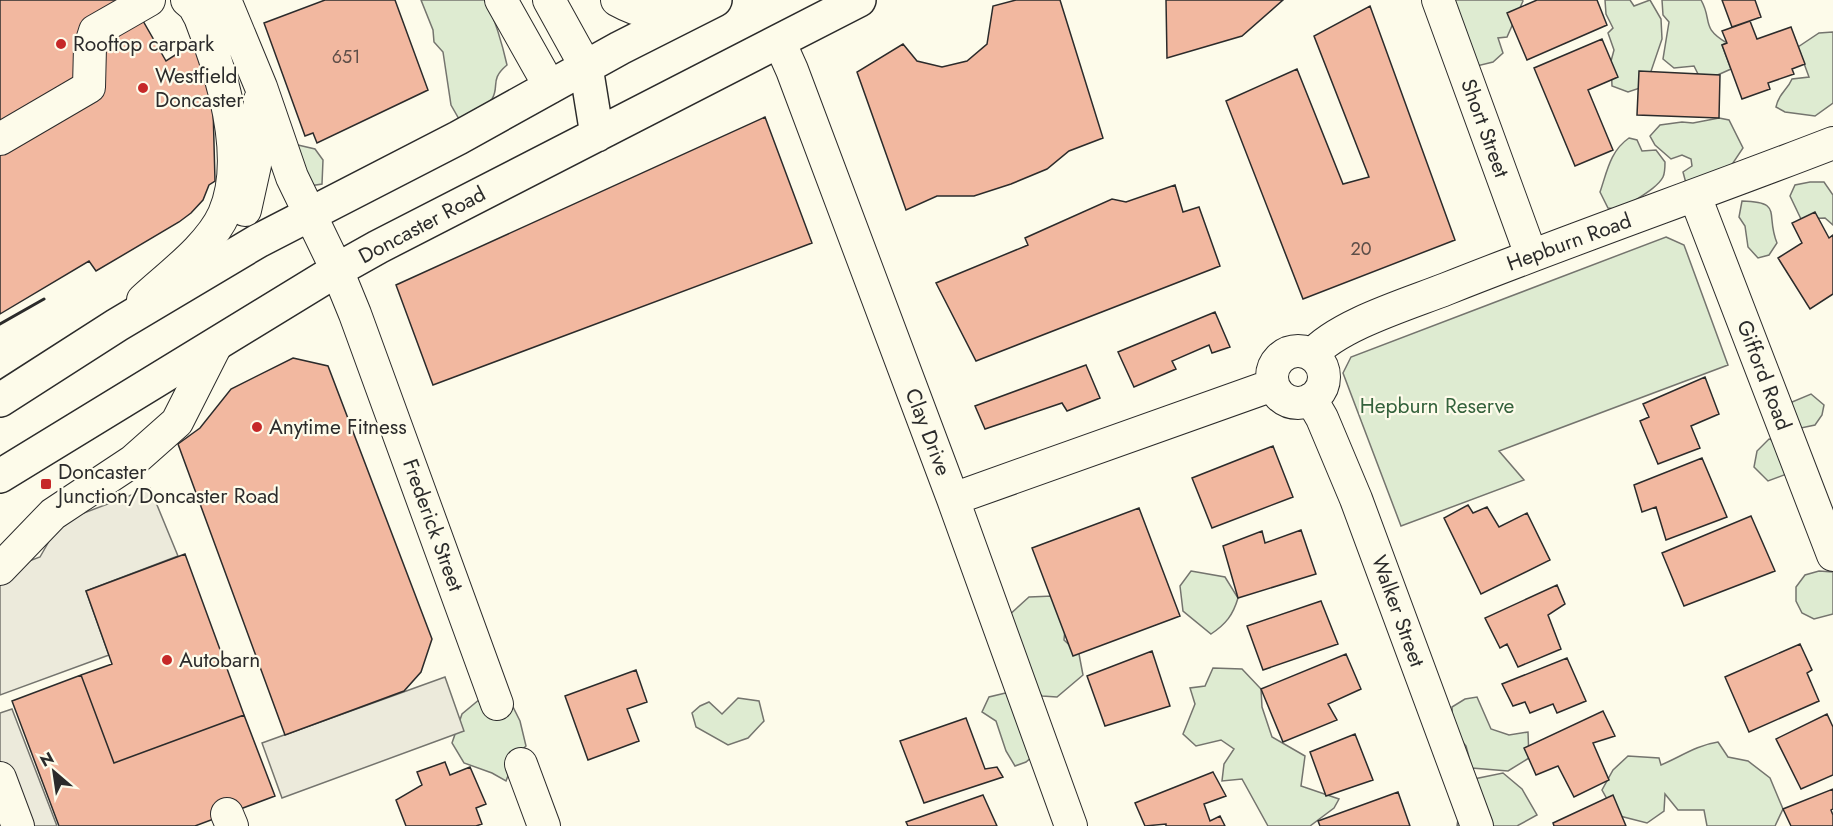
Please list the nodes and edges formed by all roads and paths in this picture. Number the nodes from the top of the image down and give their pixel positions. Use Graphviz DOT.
graph roads {
  1 [pos="149,0"];
  2 [pos="187,0"];
  3 [pos="225,0"];
  4 [pos="501,0"];
  5 [pos="549,0"];
  6 [pos="617,0"];
  7 [pos="859,0"];
  8 [pos="1438,0"];
  9 [pos="703,6"];
  10 [pos="779,41"];
  11 [pos="586,67"];
  12 [pos="261,87"];
  13 [pos="550,87"];
  14 [pos="597,135"];
  15 [pos="0,139"];
  16 [pos="1833,143"];
  17 [pos="1695,196"];
  18 [pos="309,215"];
  19 [pos="1531,255"];
  20 [pos="208,270"];
  21 [pos="337,270"];
  22 [pos="117,325"];
  23 [pos="216,345"];
  24 [pos="1312,355"];
  25 [pos="1273,385"];
  26 [pos="1311,399"];
  27 [pos="0,400"];
  28 [pos="0,476"];
  29 [pos="953,499"];
  30 [pos="1833,555"];
  31 [pos="0,569"];
  32 [pos="497,704"];
  33 [pos="521,764"];
  34 [pos="0,778"];
  35 [pos="18,826"];
  36 [pos="544,826"];
  37 [pos="1071,826"];
  38 [pos="1477,826"];
  1 -- 15 [label="street"];
  2 -- 22 [label="street"];
  3 -- 12 [label="street, Frederick Street"];
  4 -- 13 [label="street"];
  5 -- 11 [label="street"];
  6 -- 9 [label="street"];
  7 -- 10 [label="main road, Doncaster Road"];
  8 -- 19 [label="street, Short Street"];
  9 -- 11 [label="main road"];
  10 -- 14 [label="main road, Doncaster Road"];
  10 -- 29 [label="street, Clay Drive"];
  11 -- 13 [label="main road"];
  11 -- 14 [label="main road"];
  12 -- 18 [label="street, Frederick Street"];
  12 -- 20 [label="street"];
  13 -- 14 [label="main road"];
  13 -- 18 [label="main road"];
  14 -- 21 [label="main road, Doncaster Road"];
  16 -- 17 [label="street, Hepburn Road"];
  17 -- 19 [label="street, Hepburn Road"];
  17 -- 30 [label="street, Gifford Road"];
  18 -- 20 [label="main road"];
  18 -- 21 [label="street, Frederick Street"];
  19 -- 24 [label="street, Hepburn Road"];
  20 -- 22 [label="main road"];
  21 -- 23 [label="main road, Doncaster Road"];
  21 -- 32 [label="street, Frederick Street"];
  22 -- 27 [label="main road"];
  23 -- 28 [label="main road, Doncaster Road"];
  23 -- 31 [label="street"];
  24 -- 25 [label="street"];
  24 -- 26 [label="street"];
  25 -- 26 [label="street"];
  25 -- 29 [label="street"];
  26 -- 38 [label="street, Walker Street"];
  29 -- 37 [label="street, Clay Drive"];
  33 -- 36 [label="street"];
  34 -- 35 [label="street"];
}
